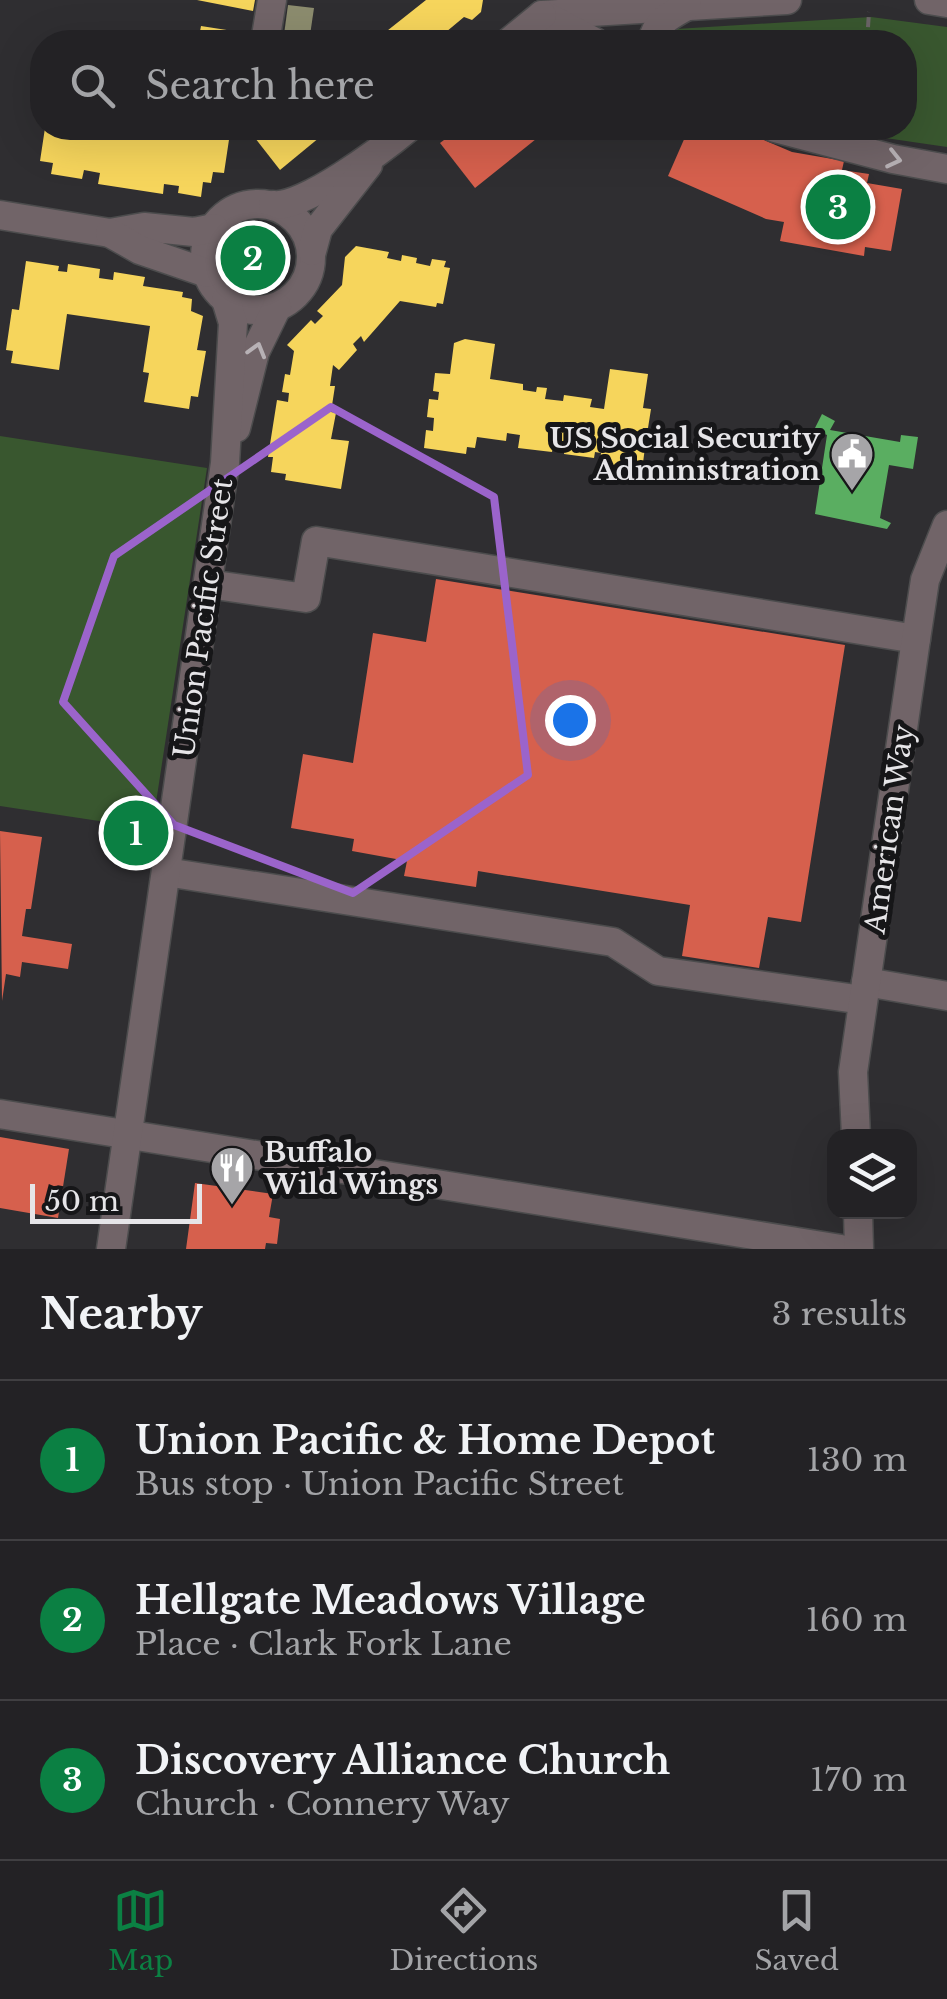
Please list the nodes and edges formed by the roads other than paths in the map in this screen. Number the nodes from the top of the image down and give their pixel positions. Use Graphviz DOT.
graph roads {
  1 [pos="272,0"];
  2 [pos="787,0"];
  3 [pos="929,0"];
  4 [pos="947,4"];
  5 [pos="688,6"];
  6 [pos="542,7"];
  7 [pos="267,30"];
  8 [pos="521,30"];
  9 [pos="577,30"];
  10 [pos="656,30"];
  11 [pos="394,140"];
  12 [pos="820,140"];
  13 [pos="377,154"];
  14 [pos="947,169"];
  15 [pos="274,205"];
  16 [pos="0,215"];
  17 [pos="214,228"];
  18 [pos="110,233"];
  19 [pos="312,251"];
  20 [pos="207,273"];
  21 [pos="226,300"];
  22 [pos="276,307"];
  23 [pos="225,463"];
  24 [pos="947,525"];
  25 [pos="208,584"];
  26 [pos="916,640"];
  27 [pos="166,872"];
  28 [pos="865,991"];
  29 [pos="947,996"];
  30 [pos="0,1114"];
  31 [pos="856,1129"];
  32 [pos="129,1132"];
  33 [pos="858,1219"];
  34 [pos="112,1249"];
  35 [pos="841,1249"];
  36 [pos="859,1249"];
  1 -- 7 [label="street"];
  2 -- 5 [label="street"];
  3 -- 4 [label="street"];
  5 -- 6 [label="street"];
  5 -- 10 [label="street"];
  6 -- 8 [label="street"];
  6 -- 9 [label="street"];
  11 -- 13 [label="street"];
  12 -- 14 [label="street, one-way"];
  13 -- 15 [label="street"];
  13 -- 19 [label="street"];
  15 -- 17 [label="street"];
  15 -- 19 [label="street"];
  16 -- 18 [label="street"];
  17 -- 18 [label="street"];
  17 -- 20 [label="street"];
  18 -- 20 [label="street"];
  19 -- 22 [label="street"];
  20 -- 21 [label="street"];
  21 -- 22 [label="street"];
  21 -- 23 [label="street, Union Pacific Street"];
  23 -- 22 [label="street, Union Pacific Street, one-way"];
  23 -- 25 [label="street, Union Pacific Street"];
  24 -- 26 [label="street, American Way"];
  25 -- 26 [label="street"];
  25 -- 27 [label="street, Union Pacific Street"];
  26 -- 28 [label="street, American Way"];
  27 -- 28 [label="street"];
  27 -- 32 [label="street, Union Pacific Street"];
  28 -- 29 [label="street"];
  28 -- 31 [label="street, American Way"];
  30 -- 32 [label="street"];
  32 -- 34 [label="street, Union Pacific Street"];
  32 -- 35 [label="street"];
  33 -- 36 [label="street"];
}
